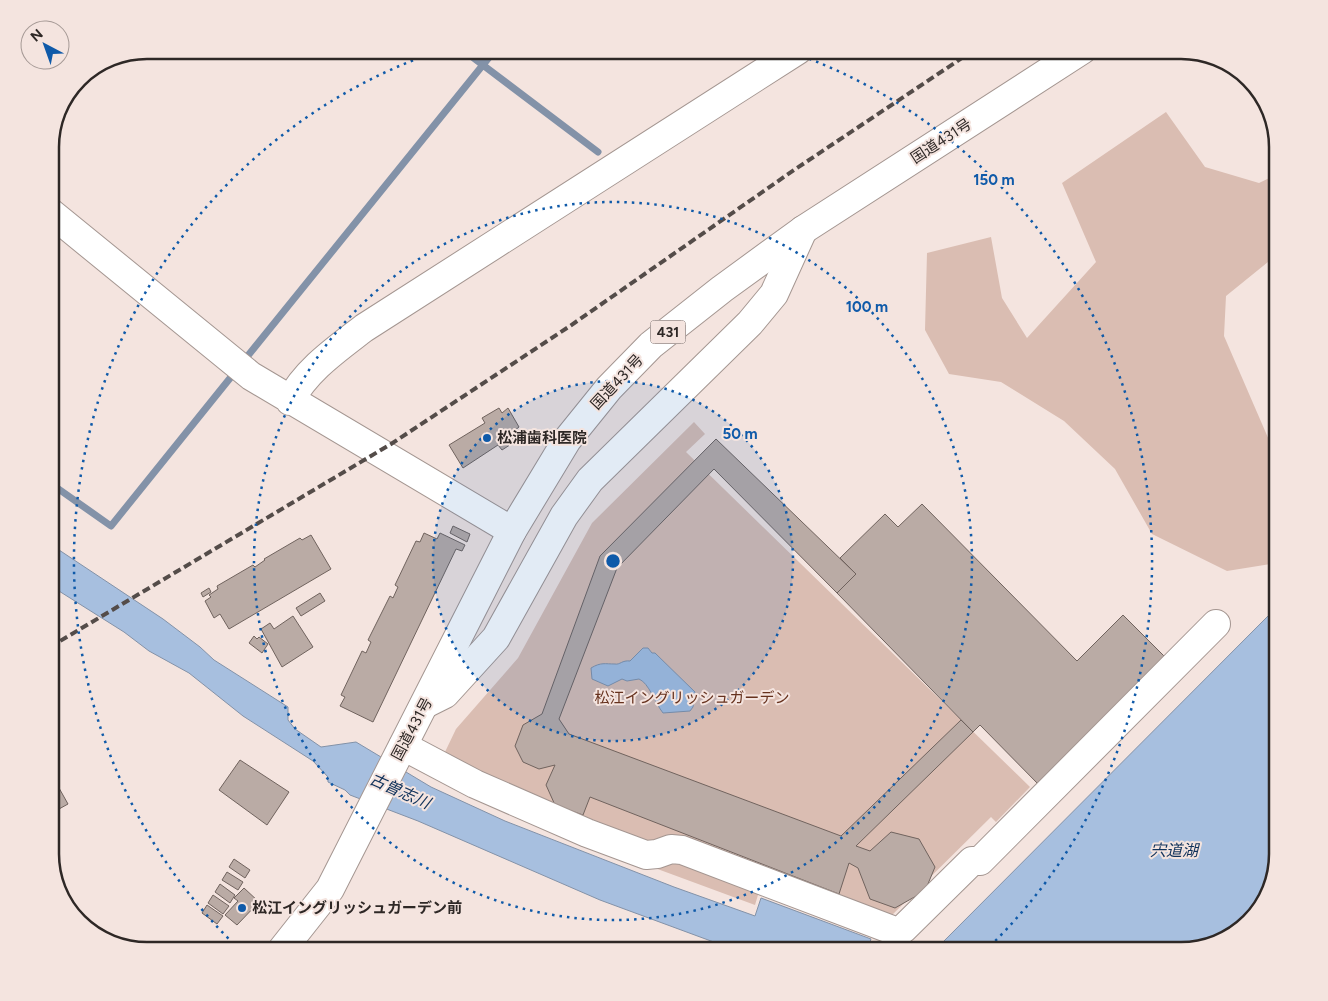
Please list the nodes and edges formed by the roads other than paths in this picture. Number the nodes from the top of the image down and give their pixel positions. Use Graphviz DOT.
graph roads {
  1 [pos="784,59"];
  2 [pos="1068,59"];
  3 [pos="59,219"];
  4 [pos="804,230"];
  5 [pos="290,401"];
  6 [pos="512,531"];
  7 [pos="1216,624"];
  8 [pos="425,704"];
  9 [pos="401,749"];
  10 [pos="288,942"];
  1 -- 5 [label="main road"];
  2 -- 4 [label="main road, 国道431号 / 431"];
  3 -- 5 [label="main road"];
  4 -- 6 [label="main road, 国道431号 / 431"];
  4 -- 8 [label="main road"];
  5 -- 6 [label="main road"];
  6 -- 8 [label="main road, 国道431号 / 431"];
  7 -- 9 [label="main road"];
  8 -- 9 [label="main road, 国道431号 / 431"];
  9 -- 10 [label="main road, 国道431号 / 431"];
}
